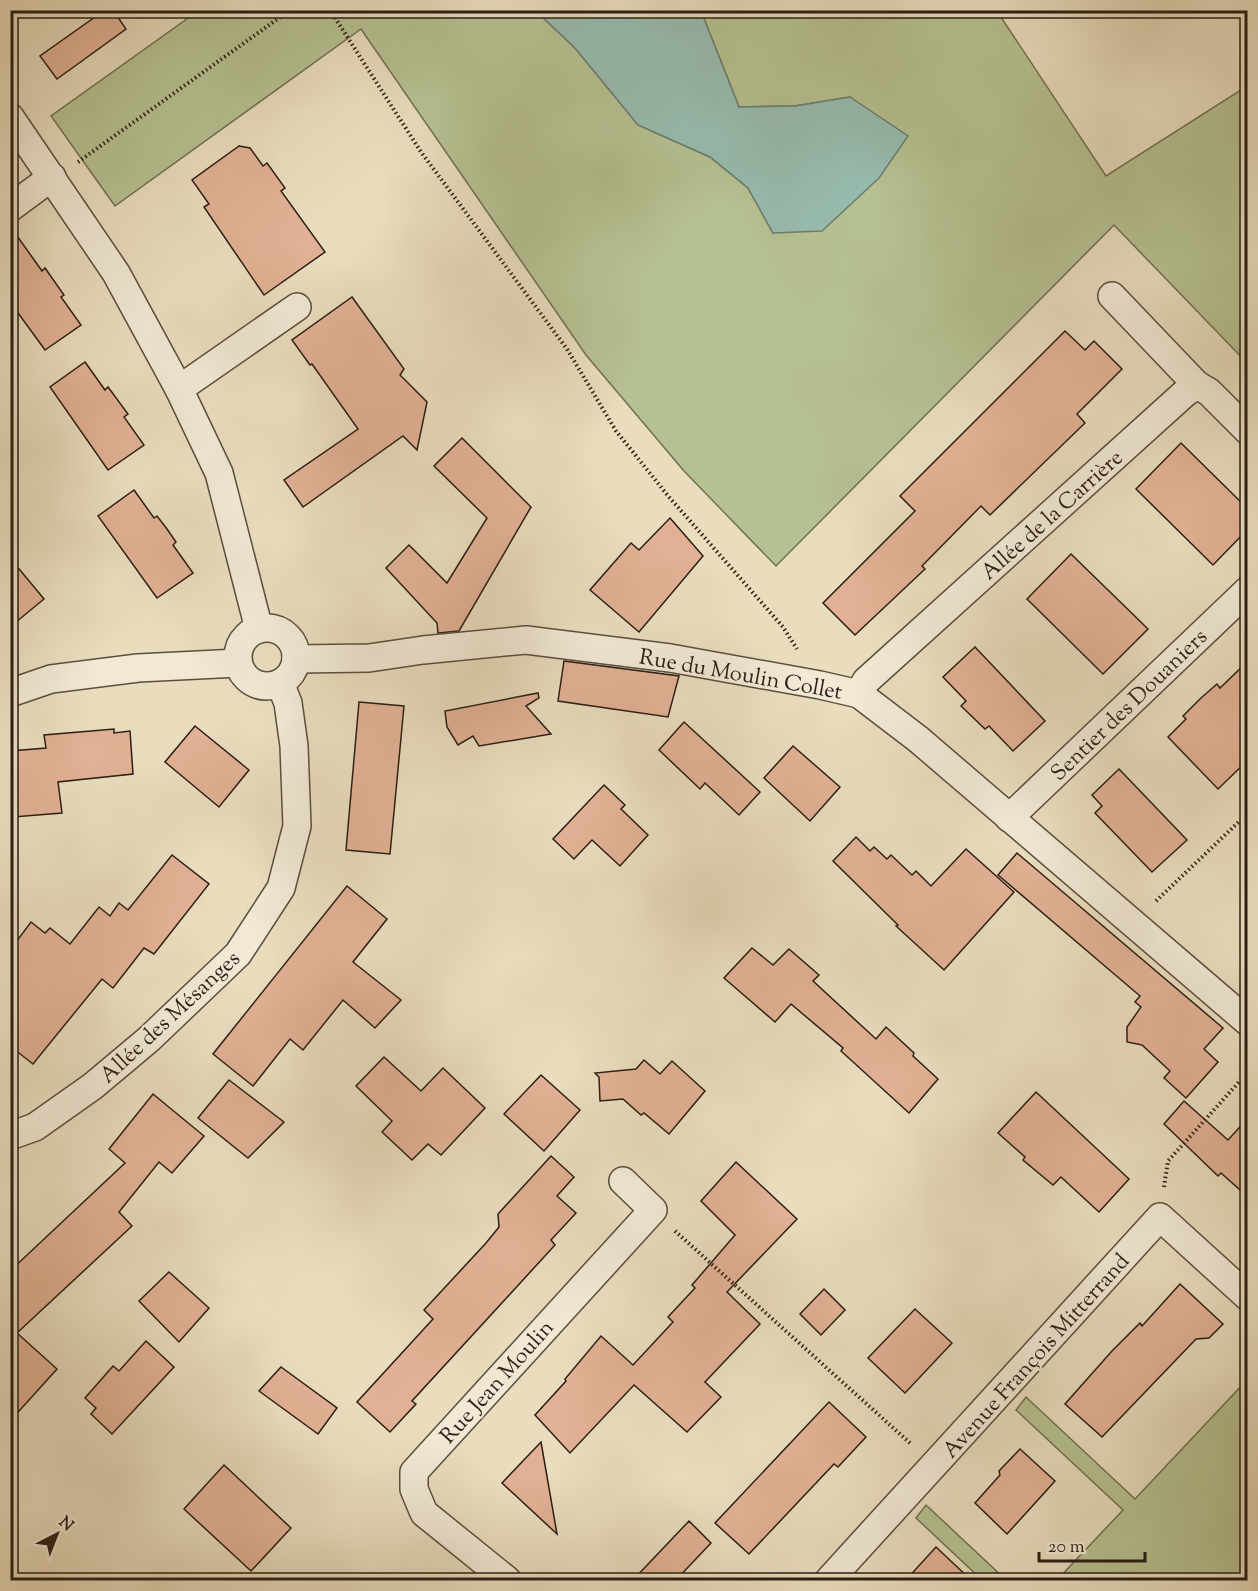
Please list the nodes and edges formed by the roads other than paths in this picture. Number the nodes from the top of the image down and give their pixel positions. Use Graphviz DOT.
graph roads {
  1 [pos="10,117"];
  2 [pos="52,177"];
  3 [pos="10,208"];
  4 [pos="1112,296"];
  5 [pos="297,307"];
  6 [pos="1197,385"];
  7 [pos="179,389"];
  8 [pos="1248,431"];
  9 [pos="1248,590"];
  10 [pos="259,629"];
  11 [pos="296,658"];
  12 [pos="238,663"];
  13 [pos="280,683"];
  14 [pos="10,693"];
  15 [pos="859,694"];
  16 [pos="1009,818"];
  17 [pos="1248,1022"];
  18 [pos="10,1136"];
  19 [pos="623,1181"];
  20 [pos="1248,1297"];
  21 [pos="507,1581"];
  22 [pos="829,1581"];
  1 -- 2 [label="street"];
  2 -- 3 [label="street"];
  2 -- 7 [label="street"];
  4 -- 6 [label="street"];
  5 -- 7 [label="street"];
  6 -- 8 [label="street"];
  6 -- 15 [label="street, Allée de la Carrière"];
  7 -- 10 [label="street"];
  9 -- 16 [label="street, Sentier des Douaniers"];
  10 -- 11 [label="street"];
  10 -- 12 [label="street"];
  11 -- 13 [label="street"];
  11 -- 15 [label="street, Rue du Moulin Collet"];
  12 -- 13 [label="street"];
  12 -- 14 [label="street"];
  13 -- 18 [label="street, Allée des Mésanges"];
  15 -- 16 [label="street, Rue du Moulin Collet"];
  16 -- 17 [label="street, Rue du Moulin Collet"];
  19 -- 21 [label="street, Rue Jean Moulin"];
  20 -- 22 [label="street, Avenue François Mitterrand"];
}
